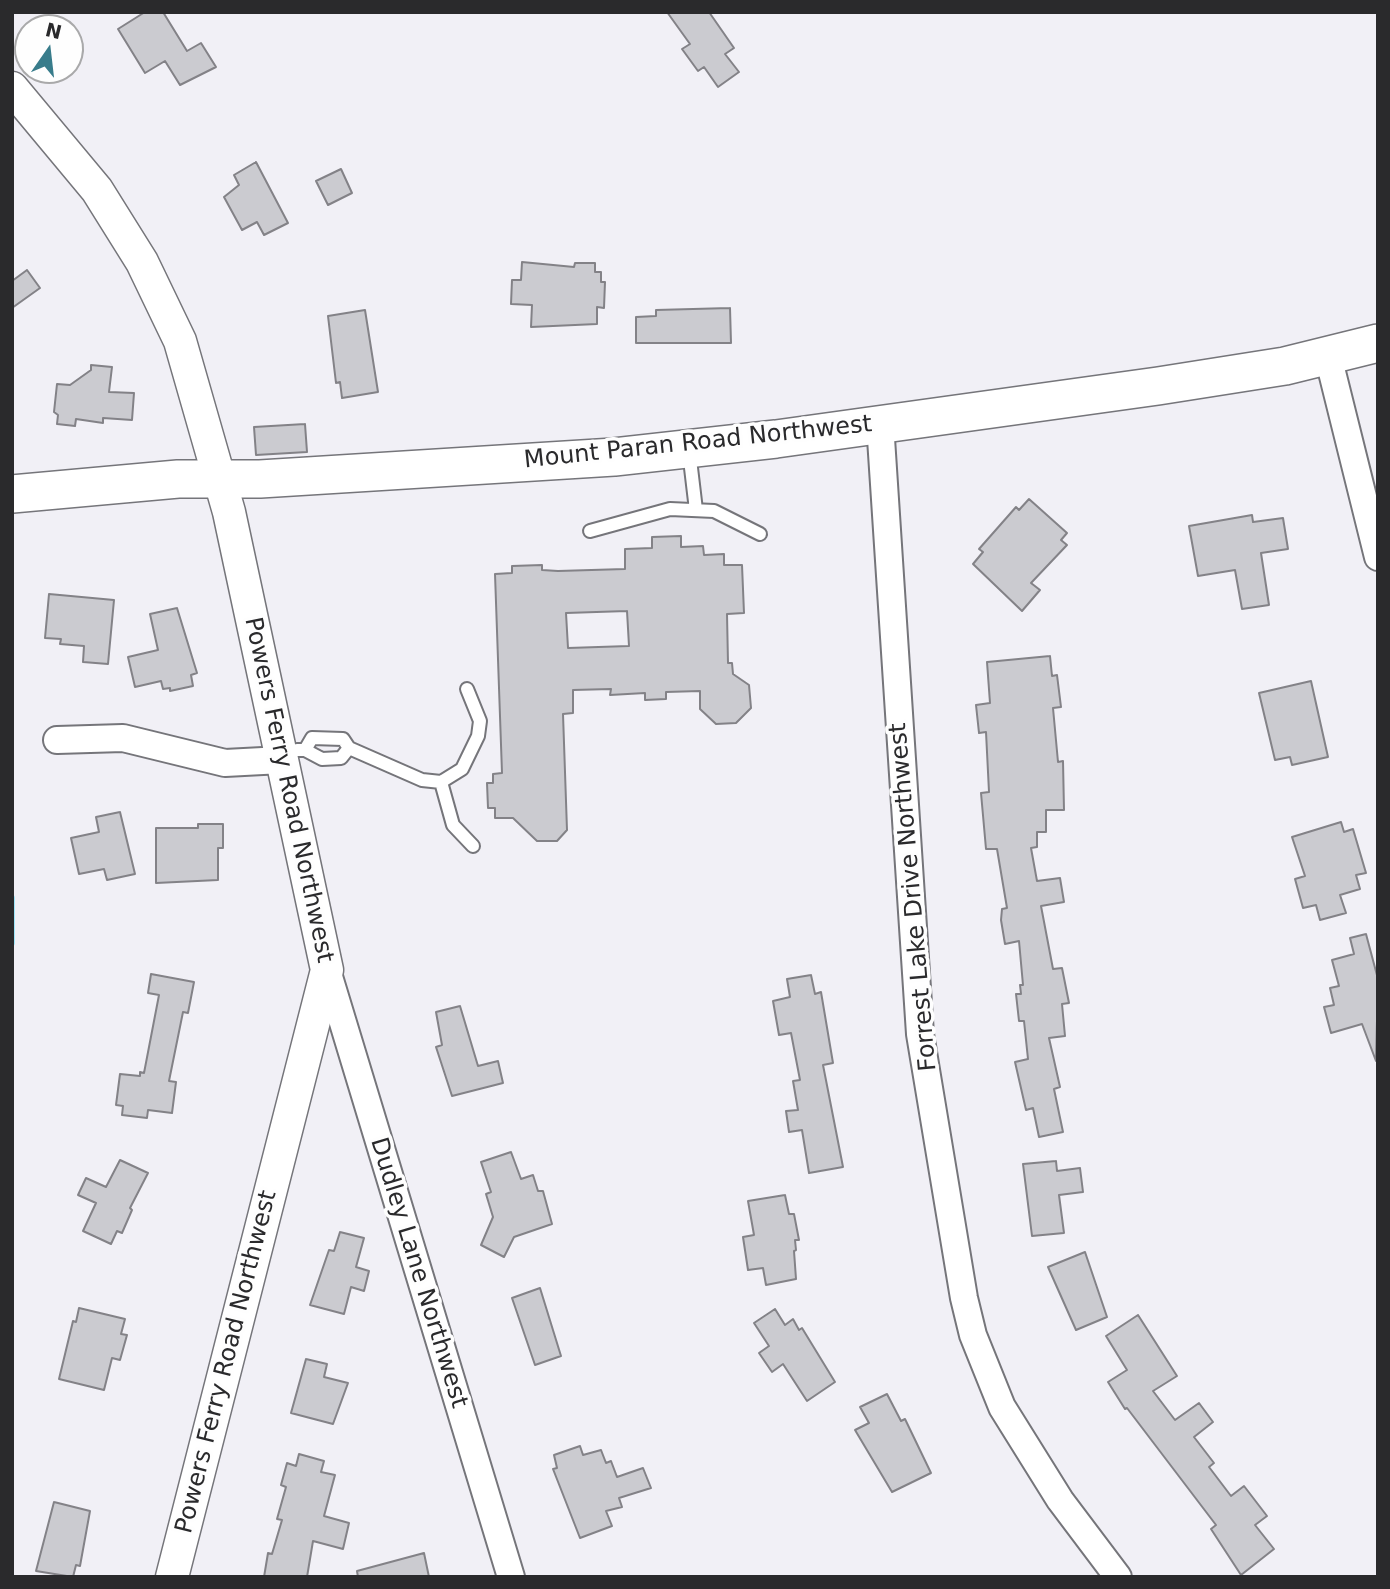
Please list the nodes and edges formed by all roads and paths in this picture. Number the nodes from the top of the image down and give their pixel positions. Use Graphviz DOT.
graph roads {
  1 [pos="12,88"];
  2 [pos="1378,343"];
  3 [pos="1328,356"];
  4 [pos="880,423"];
  5 [pos="688,448"];
  6 [pos="221,479"];
  7 [pos="12,494"];
  8 [pos="696,510"];
  9 [pos="590,531"];
  10 [pos="760,534"];
  11 [pos="1378,557"];
  12 [pos="467,689"];
  13 [pos="57,740"];
  14 [pos="349,748"];
  15 [pos="289,754"];
  16 [pos="441,782"];
  17 [pos="473,846"];
  18 [pos="327,970"];
  19 [pos="172,1577"];
  20 [pos="511,1577"];
  21 [pos="1118,1577"];
  1 -- 6 [label="street, Powers Ferry Road Northwest"];
  2 -- 3 [label="main road, Mount Paran Road Northwest"];
  3 -- 4 [label="main road, Mount Paran Road Northwest"];
  3 -- 11 [label="street"];
  4 -- 5 [label="main road, Mount Paran Road Northwest"];
  4 -- 21 [label="street, Forrest Lake Drive Northwest"];
  5 -- 6 [label="main road, Mount Paran Road Northwest"];
  5 -- 8 [label="lane"];
  6 -- 7 [label="main road, Mount Paran Road Northwest"];
  6 -- 15 [label="street, Powers Ferry Road Northwest"];
  8 -- 9 [label="lane"];
  8 -- 10 [label="lane"];
  12 -- 16 [label="lane"];
  13 -- 15 [label="street"];
  14 -- 15 [label="lane"];
  14 -- 15 [label="lane"];
  14 -- 16 [label="lane"];
  15 -- 18 [label="street, Powers Ferry Road Northwest"];
  16 -- 17 [label="lane"];
  18 -- 19 [label="street, Powers Ferry Road Northwest"];
  18 -- 20 [label="street, Dudley Lane Northwest"];
}
